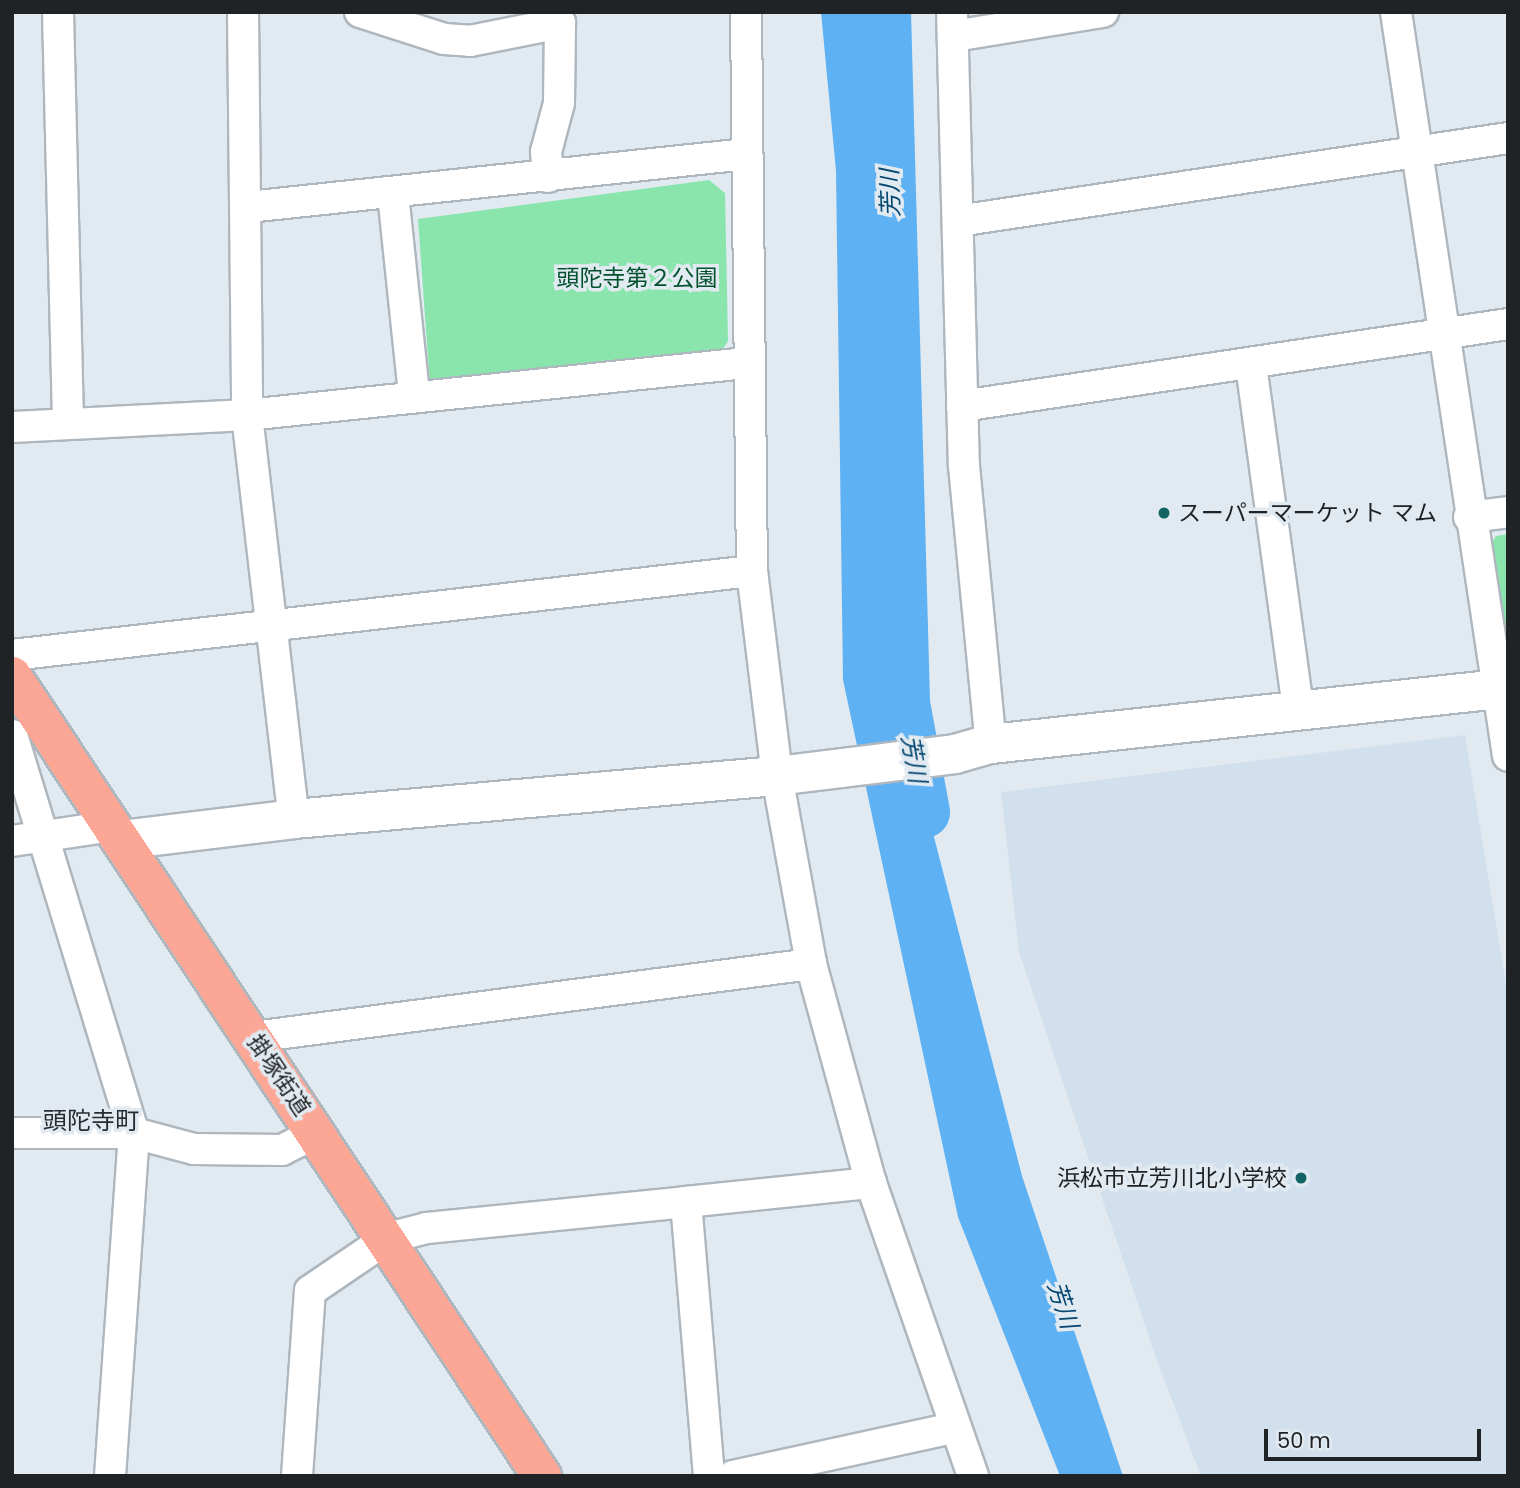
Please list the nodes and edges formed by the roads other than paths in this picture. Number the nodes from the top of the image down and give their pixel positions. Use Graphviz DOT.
graph roads {
  1 [pos="58,12"];
  2 [pos="243,12"];
  3 [pos="360,12"];
  4 [pos="746,12"];
  5 [pos="1103,12"];
  6 [pos="1396,12"];
  7 [pos="953,24"];
  8 [pos="1508,138"];
  9 [pos="1415,152"];
  10 [pos="746,154"];
  11 [pos="548,177"];
  12 [pos="393,194"];
  13 [pos="248,206"];
  14 [pos="958,221"];
  15 [pos="1508,324"];
  16 [pos="1440,334"];
  17 [pos="746,363"];
  18 [pos="1251,365"];
  19 [pos="414,394"];
  20 [pos="962,406"];
  21 [pos="247,415"];
  22 [pos="68,424"];
  23 [pos="12,427"];
  24 [pos="1508,512"];
  25 [pos="1469,517"];
  26 [pos="752,571"];
  27 [pos="267,623"];
  28 [pos="12,655"];
  29 [pos="12,676"];
  30 [pos="1502,688"];
  31 [pos="1298,709"];
  32 [pos="12,735"];
  33 [pos="991,744"];
  34 [pos="1508,756"];
  35 [pos="793,774"];
  36 [pos="294,819"];
  37 [pos="116,833"];
  38 [pos="42,837"];
  39 [pos="12,841"];
  40 [pos="811,964"];
  41 [pos="254,1037"];
  42 [pos="317,1132"];
  43 [pos="12,1133"];
  44 [pos="134,1133"];
  45 [pos="871,1183"];
  46 [pos="686,1202"];
  47 [pos="388,1238"];
  48 [pos="954,1428"];
  49 [pos="110,1476"];
  50 [pos="298,1476"];
  51 [pos="542,1476"];
  52 [pos="709,1476"];
  53 [pos="733,1476"];
  54 [pos="973,1476"];
  1 -- 22 [label="street"];
  2 -- 13 [label="street"];
  3 -- 11 [label="street"];
  4 -- 10 [label="street"];
  5 -- 7 [label="street"];
  6 -- 9 [label="street"];
  7 -- 14 [label="street"];
  8 -- 9 [label="street"];
  9 -- 14 [label="street"];
  9 -- 16 [label="street"];
  10 -- 11 [label="street"];
  10 -- 17 [label="street"];
  11 -- 12 [label="street"];
  12 -- 13 [label="street"];
  12 -- 19 [label="street"];
  13 -- 21 [label="street"];
  14 -- 20 [label="street"];
  15 -- 16 [label="street"];
  16 -- 18 [label="street"];
  16 -- 25 [label="street"];
  17 -- 19 [label="street"];
  17 -- 26 [label="street"];
  18 -- 20 [label="street"];
  18 -- 31 [label="street"];
  19 -- 21 [label="street"];
  20 -- 33 [label="street"];
  21 -- 22 [label="street"];
  21 -- 27 [label="street"];
  22 -- 23 [label="street"];
  24 -- 25 [label="street"];
  25 -- 30 [label="street"];
  26 -- 27 [label="street"];
  26 -- 35 [label="street"];
  27 -- 28 [label="street"];
  27 -- 36 [label="street"];
  29 -- 37 [label="highway, 掛塚街道"];
  30 -- 31 [label="street"];
  30 -- 34 [label="street"];
  31 -- 33 [label="street"];
  32 -- 38 [label="street"];
  33 -- 35 [label="street"];
  35 -- 36 [label="street"];
  35 -- 40 [label="street"];
  36 -- 37 [label="street"];
  37 -- 38 [label="street"];
  37 -- 41 [label="highway, 掛塚街道"];
  38 -- 39 [label="street"];
  38 -- 44 [label="street"];
  40 -- 41 [label="street"];
  40 -- 45 [label="street"];
  41 -- 42 [label="highway, 掛塚街道"];
  42 -- 44 [label="street"];
  42 -- 47 [label="highway, 掛塚街道"];
  43 -- 44 [label="street"];
  44 -- 49 [label="street"];
  45 -- 46 [label="street"];
  45 -- 48 [label="street"];
  46 -- 47 [label="street"];
  46 -- 52 [label="street"];
  47 -- 50 [label="street"];
  47 -- 51 [label="highway, 掛塚街道"];
  48 -- 53 [label="street"];
  48 -- 54 [label="street"];
}
